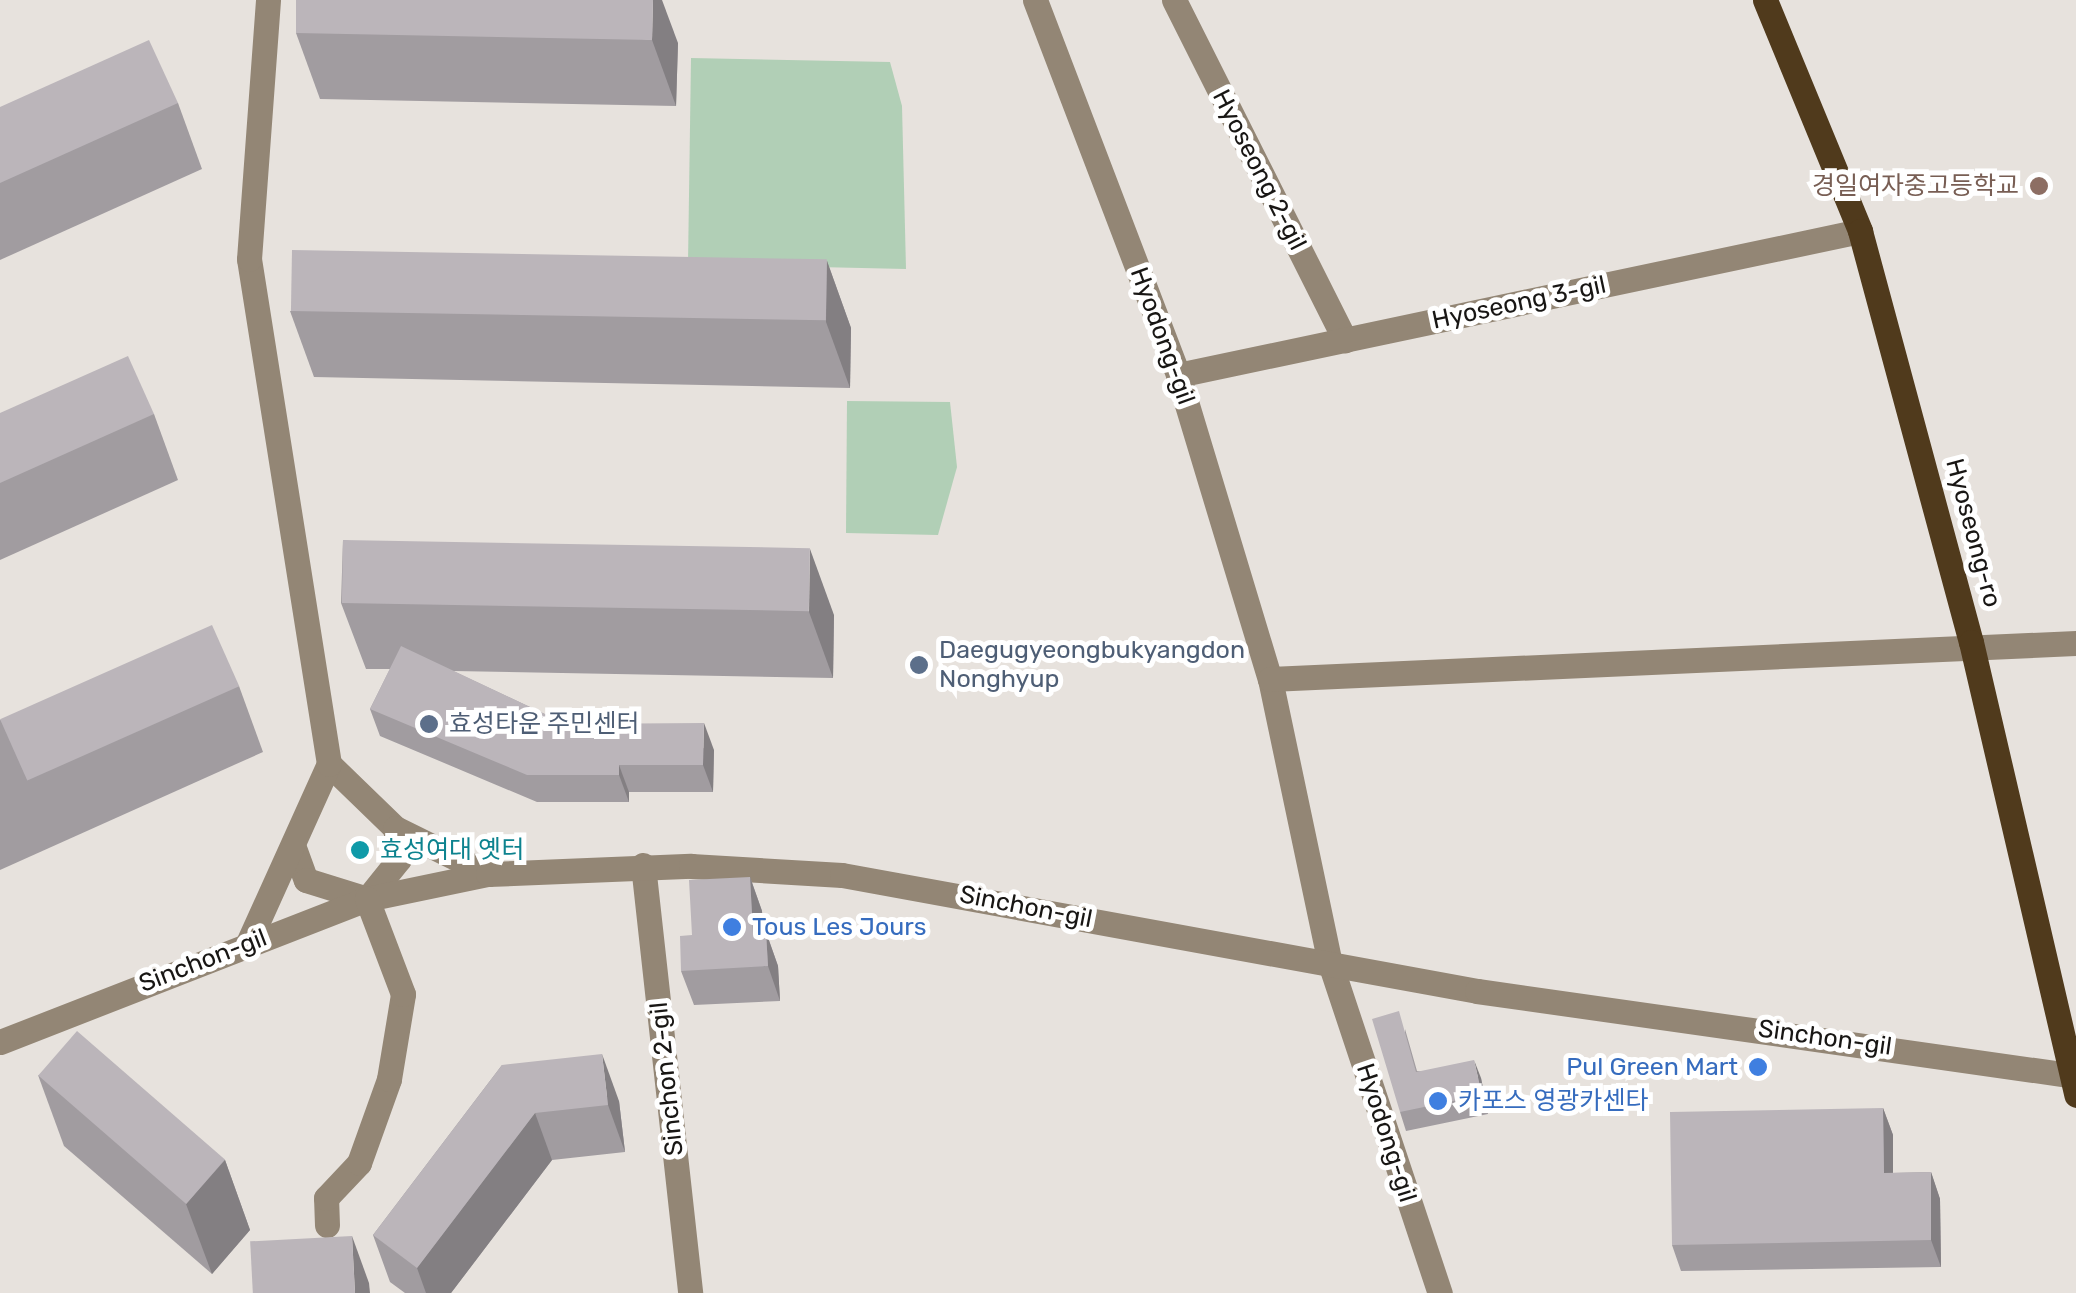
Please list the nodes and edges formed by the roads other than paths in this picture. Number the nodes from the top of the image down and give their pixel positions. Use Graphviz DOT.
graph roads {
  1 [pos="268,0"];
  2 [pos="1035,0"];
  3 [pos="1174,0"];
  4 [pos="1764,0"];
  5 [pos="1860,230"];
  6 [pos="1345,340"];
  7 [pos="1178,375"];
  8 [pos="1971,642"];
  9 [pos="2076,643"];
  10 [pos="1270,680"];
  11 [pos="329,764"];
  12 [pos="396,828"];
  13 [pos="293,845"];
  14 [pos="644,866"];
  15 [pos="488,874"];
  16 [pos="367,899"];
  17 [pos="248,943"];
  18 [pos="1330,963"];
  19 [pos="0,1042"];
  20 [pos="2074,1082"];
  21 [pos="327,1225"];
  22 [pos="690,1293"];
  23 [pos="1440,1293"];
  1 -- 11 [label="street"];
  2 -- 7 [label="street, Hyodong-gil"];
  3 -- 6 [label="street, Hyoseong 2-gil"];
  4 -- 5 [label="main road, Hyoseong-ro"];
  5 -- 6 [label="street, Hyoseong 3-gil"];
  5 -- 8 [label="main road, Hyoseong-ro"];
  6 -- 7 [label="street, Hyoseong 3-gil"];
  7 -- 10 [label="street, Hyodong-gil"];
  8 -- 9 [label="street"];
  8 -- 10 [label="street"];
  8 -- 20 [label="main road, Hyoseong-ro"];
  10 -- 18 [label="street, Hyodong-gil"];
  11 -- 12 [label="street"];
  11 -- 13 [label="street"];
  12 -- 15 [label="street"];
  12 -- 16 [label="street"];
  13 -- 16 [label="street"];
  13 -- 17 [label="street"];
  14 -- 15 [label="street, Sinchon-gil"];
  14 -- 18 [label="street, Sinchon-gil"];
  14 -- 22 [label="street, Sinchon 2-gil"];
  15 -- 16 [label="street, Sinchon-gil"];
  16 -- 17 [label="street, Sinchon-gil"];
  16 -- 21 [label="street"];
  17 -- 19 [label="street, Sinchon-gil"];
  18 -- 20 [label="street, Sinchon-gil"];
  18 -- 23 [label="street, Hyodong-gil"];
}
